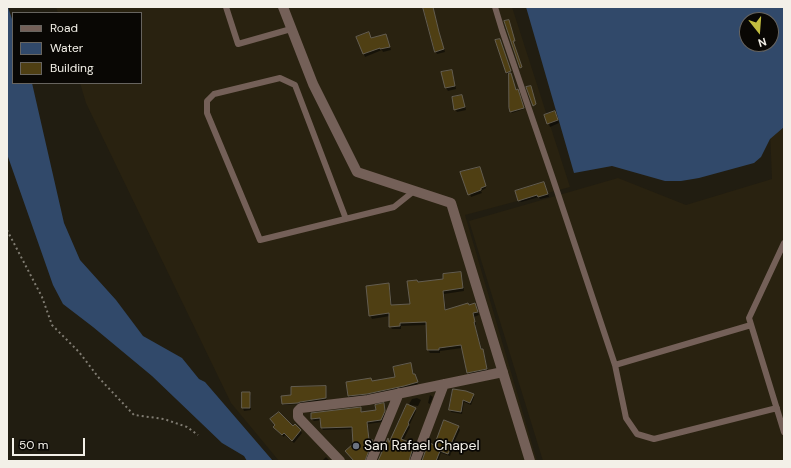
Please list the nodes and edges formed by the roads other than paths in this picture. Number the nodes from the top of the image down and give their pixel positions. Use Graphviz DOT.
graph roads {
  1 [pos="226,7"];
  2 [pos="283,7"];
  3 [pos="495,7"];
  4 [pos="292,29"];
  5 [pos="414,191"];
  6 [pos="346,219"];
  7 [pos="784,242"];
  8 [pos="751,325"];
  9 [pos="616,365"];
  10 [pos="503,372"];
  11 [pos="444,384"];
  12 [pos="398,393"];
  13 [pos="777,408"];
  14 [pos="784,432"];
  15 [pos="340,461"];
  16 [pos="371,461"];
  17 [pos="415,461"];
  18 [pos="530,461"];
  1 -- 4 [label="lane"];
  2 -- 4 [label="street"];
  3 -- 9 [label="lane"];
  4 -- 5 [label="street"];
  5 -- 6 [label="lane"];
  5 -- 10 [label="street"];
  6 -- 6 [label="lane"];
  7 -- 8 [label="lane"];
  8 -- 9 [label="lane"];
  8 -- 13 [label="lane"];
  9 -- 13 [label="lane"];
  10 -- 11 [label="street"];
  10 -- 18 [label="street"];
  11 -- 12 [label="street"];
  11 -- 17 [label="street"];
  12 -- 15 [label="street"];
  12 -- 16 [label="street"];
  13 -- 14 [label="lane"];
}
